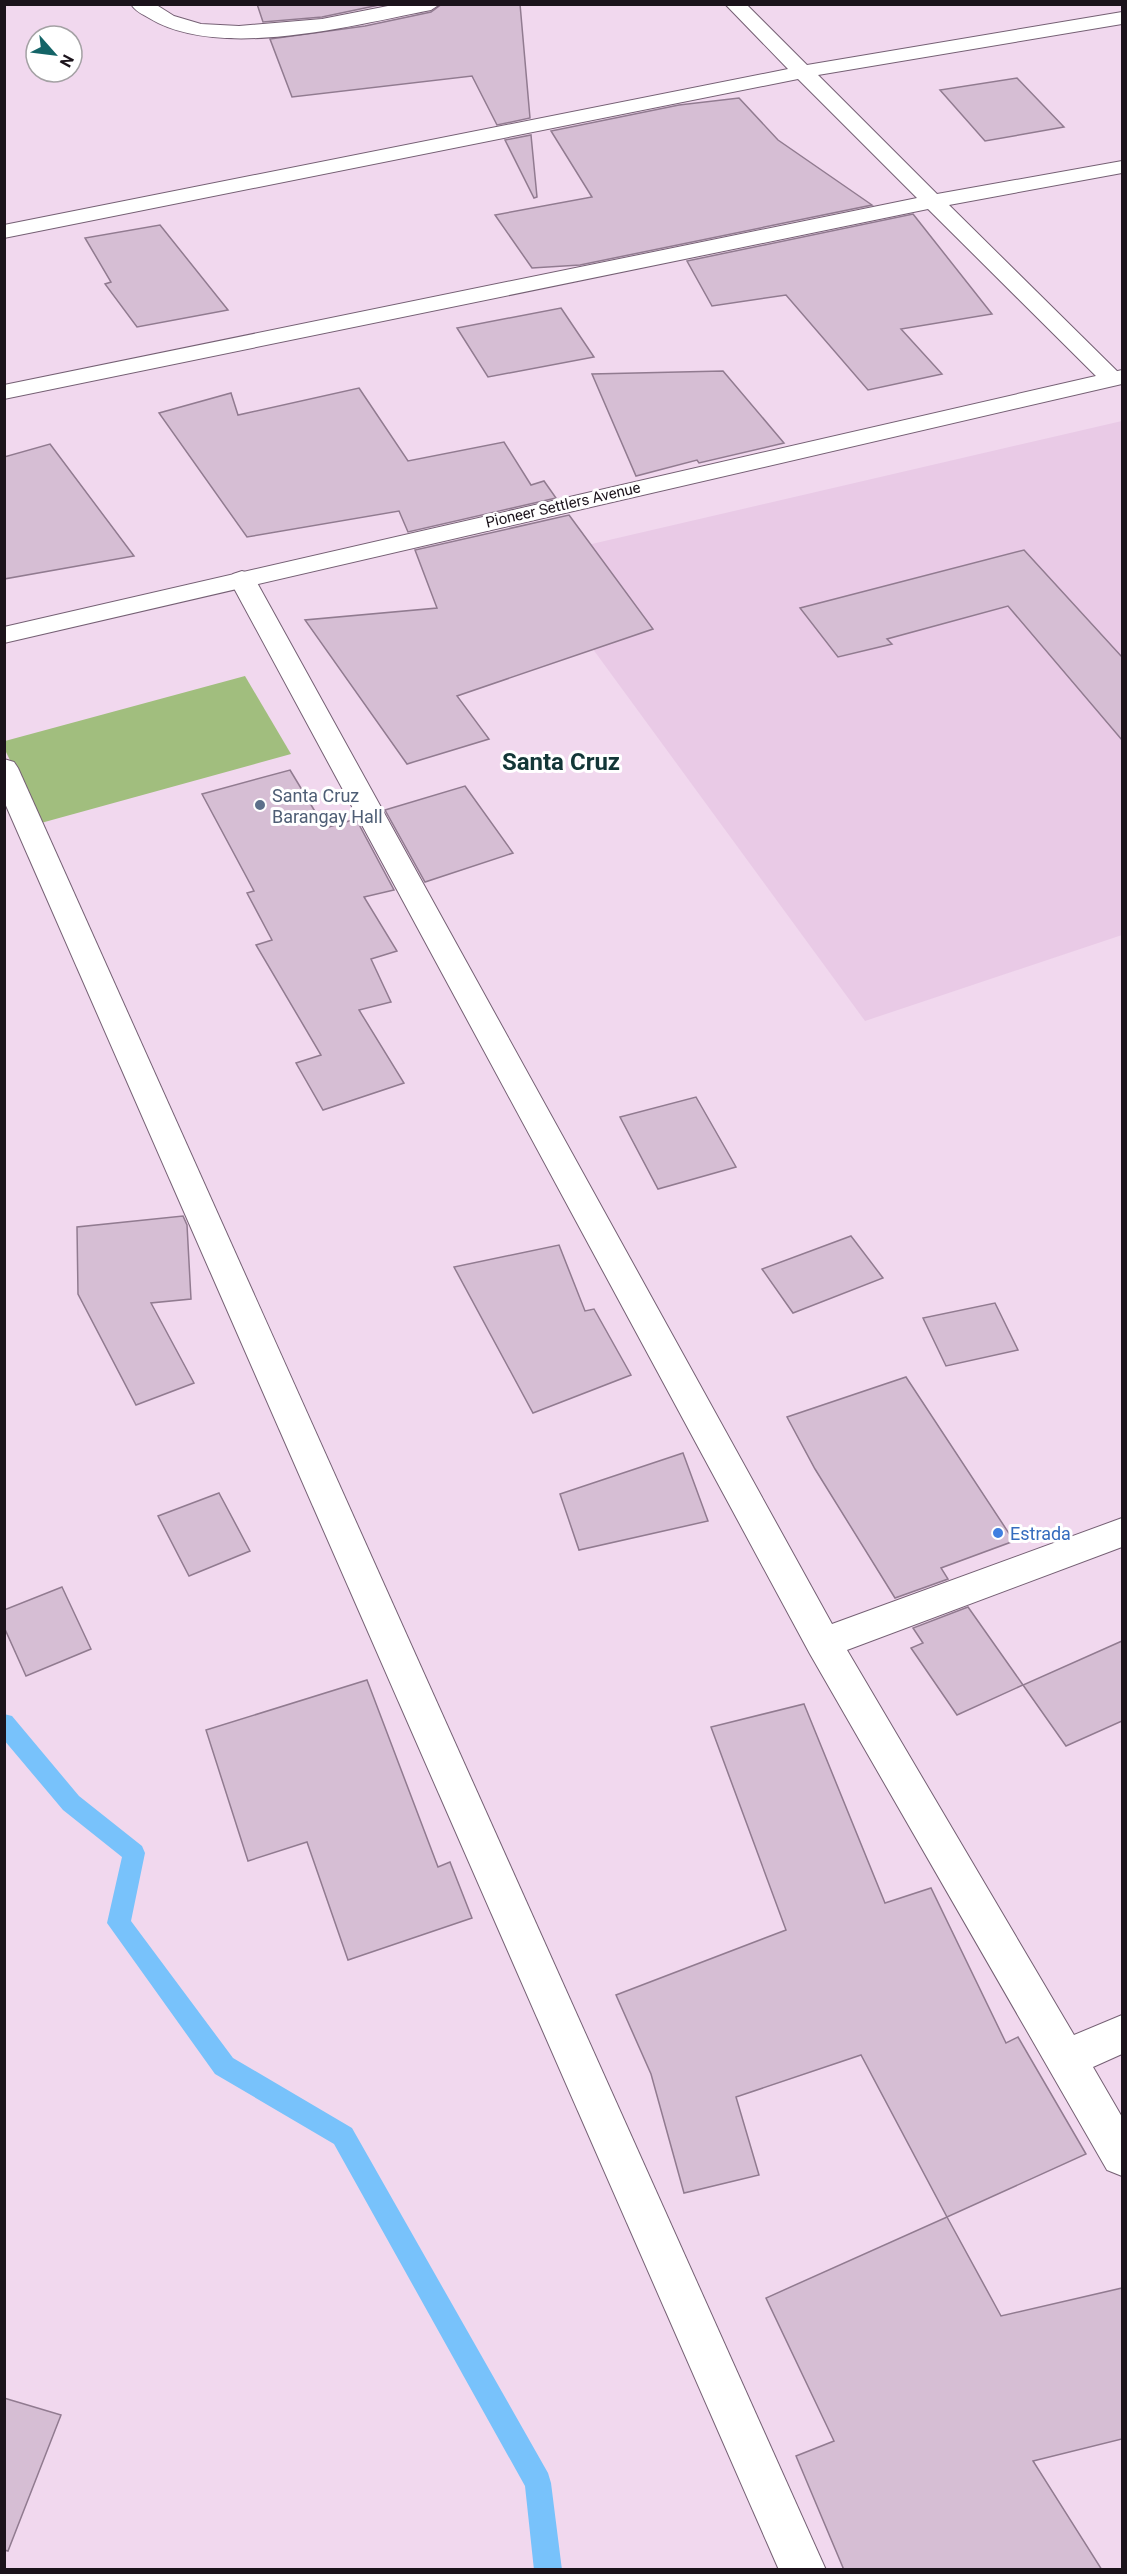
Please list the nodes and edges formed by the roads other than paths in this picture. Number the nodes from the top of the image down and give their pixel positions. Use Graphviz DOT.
graph roads {
  1 [pos="140,4"];
  2 [pos="431,4"];
  3 [pos="734,4"];
  4 [pos="1122,18"];
  5 [pos="802,72"];
  6 [pos="1122,167"];
  7 [pos="933,201"];
  8 [pos="4,232"];
  9 [pos="1117,378"];
  10 [pos="4,392"];
  11 [pos="242,579"];
  12 [pos="4,635"];
  13 [pos="4,768"];
  14 [pos="1122,1532"];
  15 [pos="823,1643"];
  16 [pos="1122,2034"];
  17 [pos="1066,2059"];
  18 [pos="1122,2156"];
  19 [pos="802,2570"];
  1 -- 2 [label="street"];
  3 -- 5 [label="street"];
  4 -- 5 [label="street"];
  5 -- 7 [label="street"];
  5 -- 8 [label="street"];
  6 -- 7 [label="street"];
  7 -- 9 [label="street"];
  7 -- 10 [label="street"];
  9 -- 11 [label="street, Pioneer Settlers Avenue"];
  11 -- 12 [label="street, Pioneer Settlers Avenue"];
  11 -- 15 [label="street"];
  13 -- 19 [label="street"];
  14 -- 15 [label="street"];
  15 -- 17 [label="street"];
  16 -- 17 [label="street"];
  17 -- 18 [label="street"];
}
